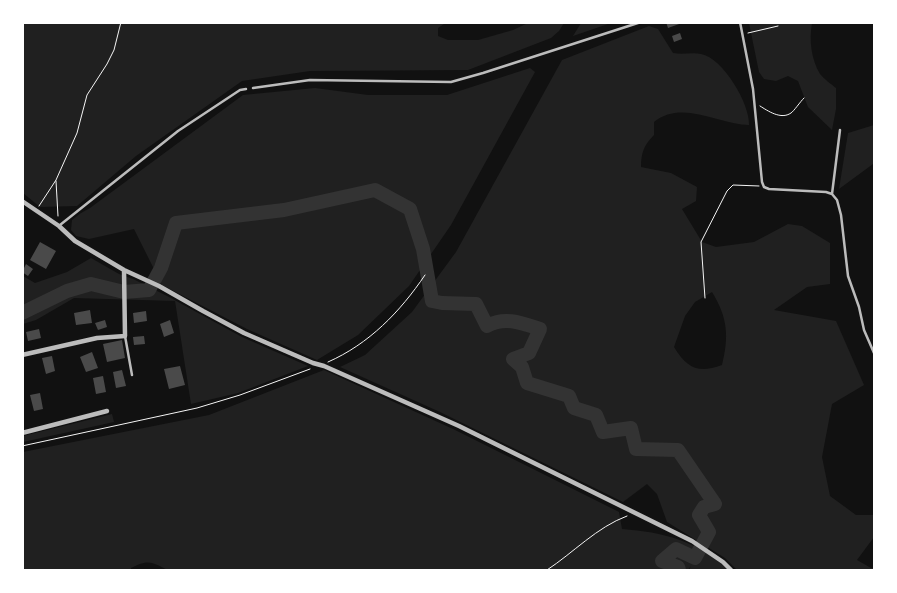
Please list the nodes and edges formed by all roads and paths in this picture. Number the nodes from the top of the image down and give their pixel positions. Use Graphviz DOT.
graph roads {
  1 [pos="122,22"];
  2 [pos="641,22"];
  3 [pos="740,22"];
  4 [pos="778,26"];
  5 [pos="742,34"];
  6 [pos="253,88"];
  7 [pos="246,89"];
  8 [pos="804,98"];
  9 [pos="755,103"];
  10 [pos="840,130"];
  11 [pos="56,180"];
  12 [pos="764,186"];
  13 [pos="832,194"];
  14 [pos="22,201"];
  15 [pos="36,211"];
  16 [pos="58,226"];
  17 [pos="124,270"];
  18 [pos="425,275"];
  19 [pos="705,298"];
  20 [pos="125,336"];
  21 [pos="874,353"];
  22 [pos="22,355"];
  23 [pos="320,365"];
  24 [pos="132,375"];
  25 [pos="107,411"];
  26 [pos="22,433"];
  27 [pos="22,446"];
  28 [pos="634,514"];
  29 [pos="547,570"];
  30 [pos="732,570"];
  1 -- 11 [label="path"];
  2 -- 6 [label="lane"];
  3 -- 5 [label="lane"];
  4 -- 5 [label="path"];
  5 -- 9 [label="lane"];
  7 -- 16 [label="lane"];
  8 -- 9 [label="path"];
  9 -- 12 [label="lane"];
  10 -- 13 [label="lane"];
  11 -- 15 [label="path"];
  11 -- 16 [label="path"];
  12 -- 13 [label="lane"];
  12 -- 19 [label="path"];
  13 -- 21 [label="lane"];
  14 -- 15 [label="street"];
  15 -- 16 [label="street"];
  16 -- 17 [label="street"];
  17 -- 20 [label="street"];
  17 -- 23 [label="street"];
  18 -- 23 [label="path"];
  20 -- 22 [label="street"];
  20 -- 24 [label="lane"];
  23 -- 27 [label="path"];
  23 -- 28 [label="street"];
  25 -- 26 [label="street"];
  28 -- 29 [label="path"];
  28 -- 30 [label="street"];
}
